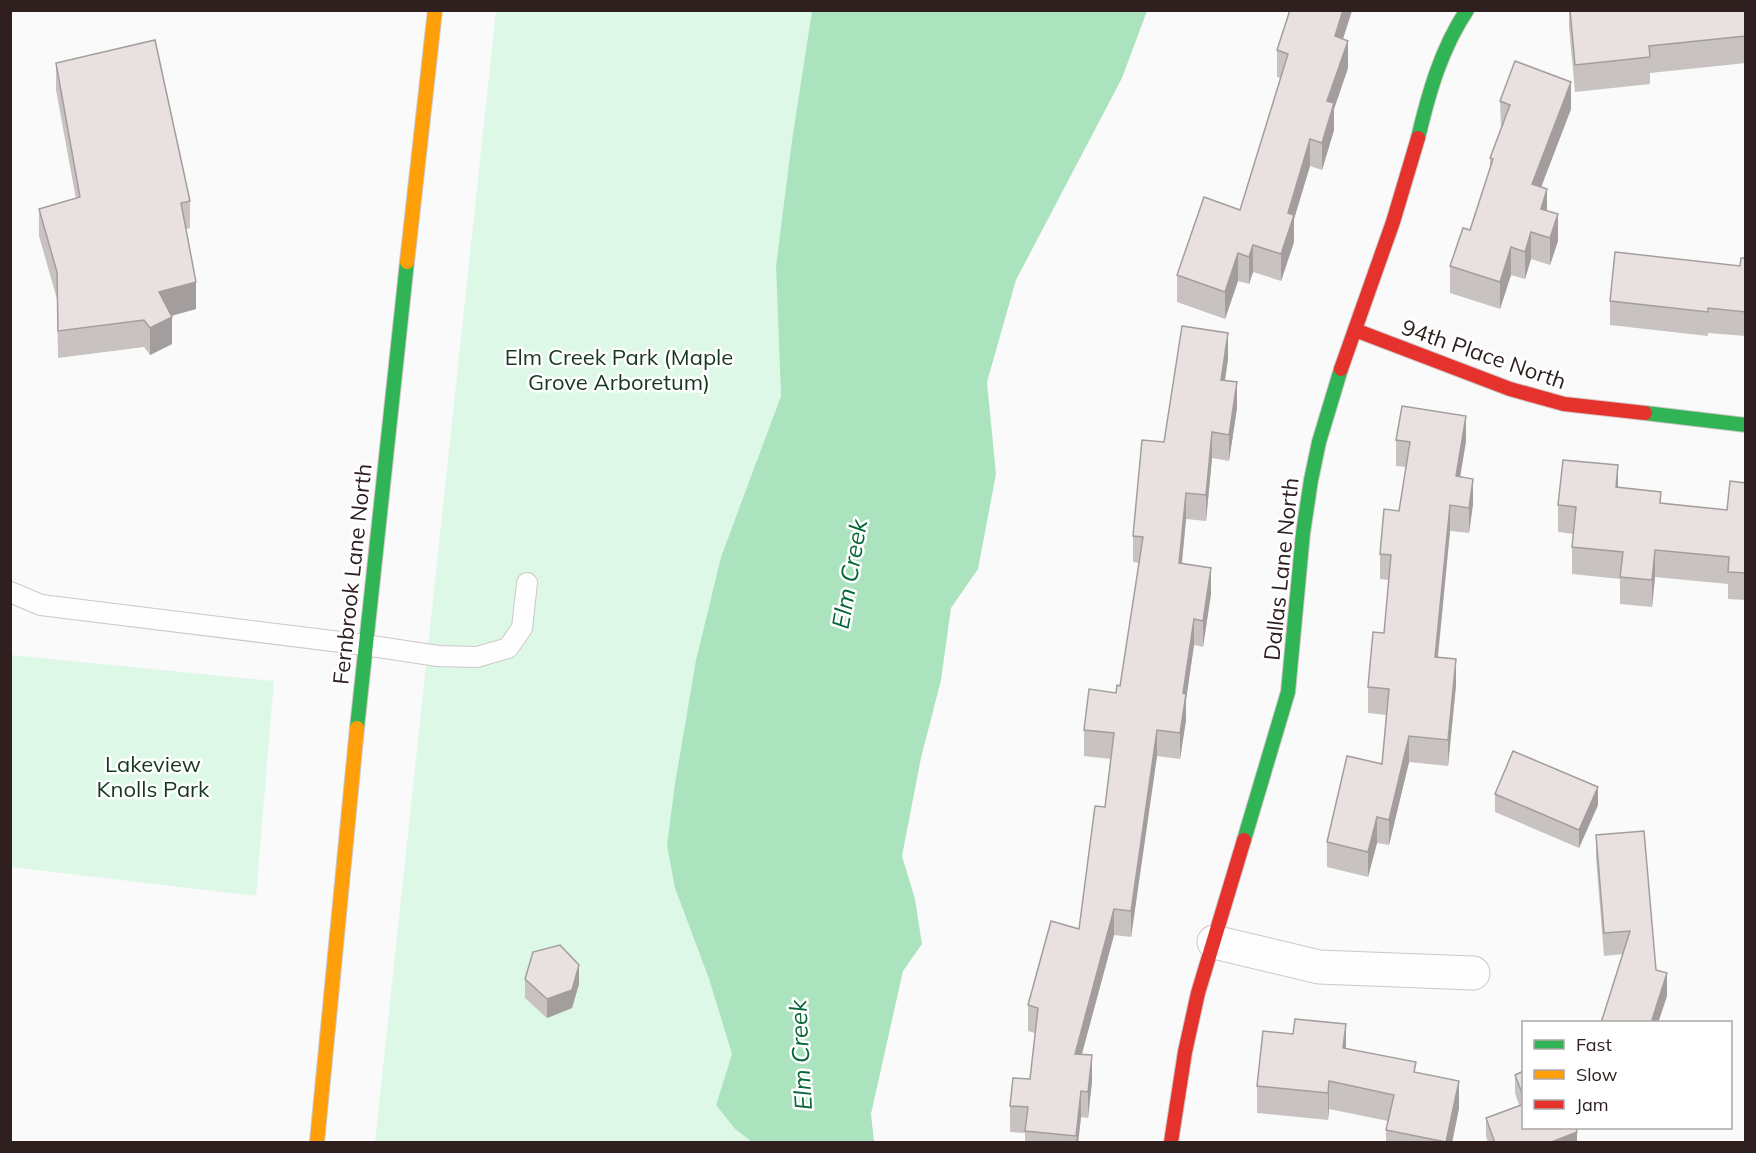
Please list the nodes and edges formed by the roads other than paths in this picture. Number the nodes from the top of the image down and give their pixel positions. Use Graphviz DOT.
graph roads {
  1 [pos="435,10"];
  2 [pos="1467,10"];
  3 [pos="1355,330"];
  4 [pos="1746,425"];
  5 [pos="527,583"];
  6 [pos="10,592"];
  7 [pos="365,645"];
  8 [pos="1214,942"];
  9 [pos="1473,973"];
  10 [pos="317,1143"];
  11 [pos="1171,1143"];
  1 -- 7 [label="street, Fernbrook Lane North"];
  2 -- 3 [label="street, Dallas Lane North"];
  3 -- 4 [label="street, 94th Place North"];
  3 -- 8 [label="street, Dallas Lane North"];
  5 -- 7 [label="lane"];
  6 -- 7 [label="lane"];
  7 -- 10 [label="street, Fernbrook Lane North"];
  8 -- 9 [label="street"];
  8 -- 11 [label="street, Dallas Lane North"];
}
